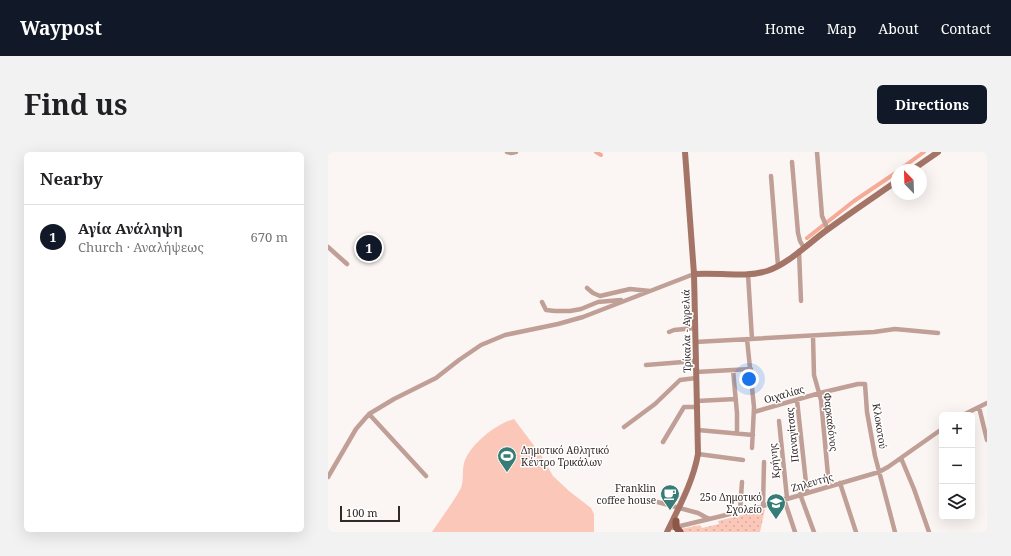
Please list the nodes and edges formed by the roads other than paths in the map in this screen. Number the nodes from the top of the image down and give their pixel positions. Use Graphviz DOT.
graph roads {
  1 [pos="507,152"];
  2 [pos="516,152"];
  3 [pos="685,152"];
  4 [pos="817,152"];
  5 [pos="938,152"];
  6 [pos="792,162"];
  7 [pos="921,164"];
  8 [pos="771,176"];
  9 [pos="891,185"];
  10 [pos="827,228"];
  11 [pos="328,247"];
  12 [pos="802,250"];
  13 [pos="347,264"];
  14 [pos="778,266"];
  15 [pos="694,274"];
  16 [pos="748,274"];
  17 [pos="587,288"];
  18 [pos="650,291"];
  19 [pos="631,299"];
  20 [pos="801,301"];
  21 [pos="542,302"];
  22 [pos="695,328"];
  23 [pos="669,332"];
  24 [pos="938,333"];
  25 [pos="813,336"];
  26 [pos="749,339"];
  27 [pos="695,342"];
  28 [pos="696,361"];
  29 [pos="646,365"];
  30 [pos="751,369"];
  31 [pos="733,370"];
  32 [pos="696,375"];
  33 [pos="865,384"];
  34 [pos="820,393"];
  35 [pos="736,399"];
  36 [pos="797,400"];
  37 [pos="987,403"];
  38 [pos="698,404"];
  39 [pos="980,406"];
  40 [pos="754,412"];
  41 [pos="969,412"];
  42 [pos="369,414"];
  43 [pos="779,421"];
  44 [pos="624,427"];
  45 [pos="698,430"];
  46 [pos="939,431"];
  47 [pos="737,433"];
  48 [pos="753,435"];
  49 [pos="987,440"];
  50 [pos="663,442"];
  51 [pos="752,448"];
  52 [pos="698,454"];
  53 [pos="901,458"];
  54 [pos="743,460"];
  55 [pos="764,462"];
  56 [pos="879,472"];
  57 [pos="328,476"];
  58 [pos="426,476"];
  59 [pos="742,482"];
  60 [pos="840,483"];
  61 [pos="829,486"];
  62 [pos="807,492"];
  63 [pos="800,494"];
  64 [pos="786,499"];
  65 [pos="650,500"];
  66 [pos="763,506"];
  67 [pos="679,507"];
  68 [pos="740,511"];
  69 [pos="709,519"];
  70 [pos="675,528"];
  71 [pos="667,532"];
  72 [pos="795,532"];
  73 [pos="814,532"];
  74 [pos="856,532"];
  75 [pos="895,532"];
  76 [pos="929,532"];
  1 -- 2 [label="street"];
  3 -- 15 [label="main road, Τρίκαλα - Αγρελιά"];
  4 -- 10 [label="street"];
  5 -- 7 [label="main road"];
  6 -- 12 [label="street"];
  8 -- 14 [label="street"];
  9 -- 10 [label="main road"];
  10 -- 12 [label="main road"];
  11 -- 13 [label="street"];
  12 -- 14 [label="main road"];
  12 -- 20 [label="street"];
  14 -- 16 [label="main road"];
  15 -- 16 [label="main road"];
  15 -- 18 [label="street"];
  15 -- 22 [label="main road, Τρίκαλα - Αγρελιά"];
  16 -- 26 [label="street"];
  17 -- 18 [label="street"];
  18 -- 19 [label="street"];
  19 -- 21 [label="street"];
  19 -- 42 [label="street"];
  22 -- 23 [label="street"];
  22 -- 27 [label="main road, Τρίκαλα - Αγρελιά"];
  24 -- 25 [label="street"];
  25 -- 26 [label="street"];
  25 -- 34 [label="street, Φαρκαδόνος"];
  26 -- 27 [label="street"];
  26 -- 30 [label="street"];
  27 -- 28 [label="main road, Τρίκαλα - Αγρελιά"];
  28 -- 29 [label="street"];
  28 -- 32 [label="main road, Τρίκαλα - Αγρελιά"];
  30 -- 31 [label="street"];
  30 -- 40 [label="street"];
  31 -- 32 [label="street"];
  31 -- 35 [label="street"];
  32 -- 38 [label="main road, Τρίκαλα - Αγρελιά"];
  32 -- 44 [label="street"];
  33 -- 34 [label="street, Οιχαλίας"];
  33 -- 56 [label="street, Κλοκοτού"];
  34 -- 36 [label="street, Οιχαλίας"];
  34 -- 61 [label="street, Φαρκαδόνος"];
  35 -- 38 [label="street"];
  35 -- 47 [label="street"];
  36 -- 40 [label="street, Οιχαλίας"];
  36 -- 62 [label="street, Παναγίτσας"];
  37 -- 39 [label="street"];
  38 -- 45 [label="main road, Τρίκαλα - Αγρελιά"];
  38 -- 50 [label="street"];
  39 -- 41 [label="street"];
  39 -- 49 [label="street"];
  40 -- 48 [label="street"];
  42 -- 57 [label="street"];
  42 -- 58 [label="street"];
  43 -- 64 [label="street, Κρήνης"];
  45 -- 47 [label="street"];
  45 -- 52 [label="main road, Τρίκαλα - Αγρελιά"];
  46 -- 53 [label="street, Ζηλευτής"];
  47 -- 48 [label="street"];
  48 -- 51 [label="street"];
  52 -- 54 [label="street"];
  52 -- 67 [label="main road, Τρίκαλα - Αγρελιά"];
  53 -- 56 [label="street, Ζηλευτής"];
  53 -- 76 [label="street"];
  55 -- 66 [label="street"];
  56 -- 60 [label="street, Ζηλευτής"];
  56 -- 75 [label="street, Κλοκοτού"];
  59 -- 68 [label="street"];
  60 -- 61 [label="street, Ζηλευτής"];
  60 -- 74 [label="street"];
  61 -- 62 [label="street, Ζηλευτής"];
  62 -- 63 [label="street, Ζηλευτής"];
  63 -- 64 [label="street, Ζηλευτής"];
  63 -- 73 [label="street"];
  64 -- 66 [label="street, Ζηλευτής"];
  64 -- 72 [label="street, Κρήνης"];
  65 -- 67 [label="street"];
  66 -- 68 [label="street, Ζηλευτής"];
  67 -- 69 [label="street"];
  67 -- 70 [label="main road, Τρίκαλα - Αγρελιά"];
  67 -- 71 [label="main road, Τρίκαλα - Αγρελιά"];
  68 -- 69 [label="street, Ζηλευτής"];
  69 -- 70 [label="street, Ζηλευτής"];
}
